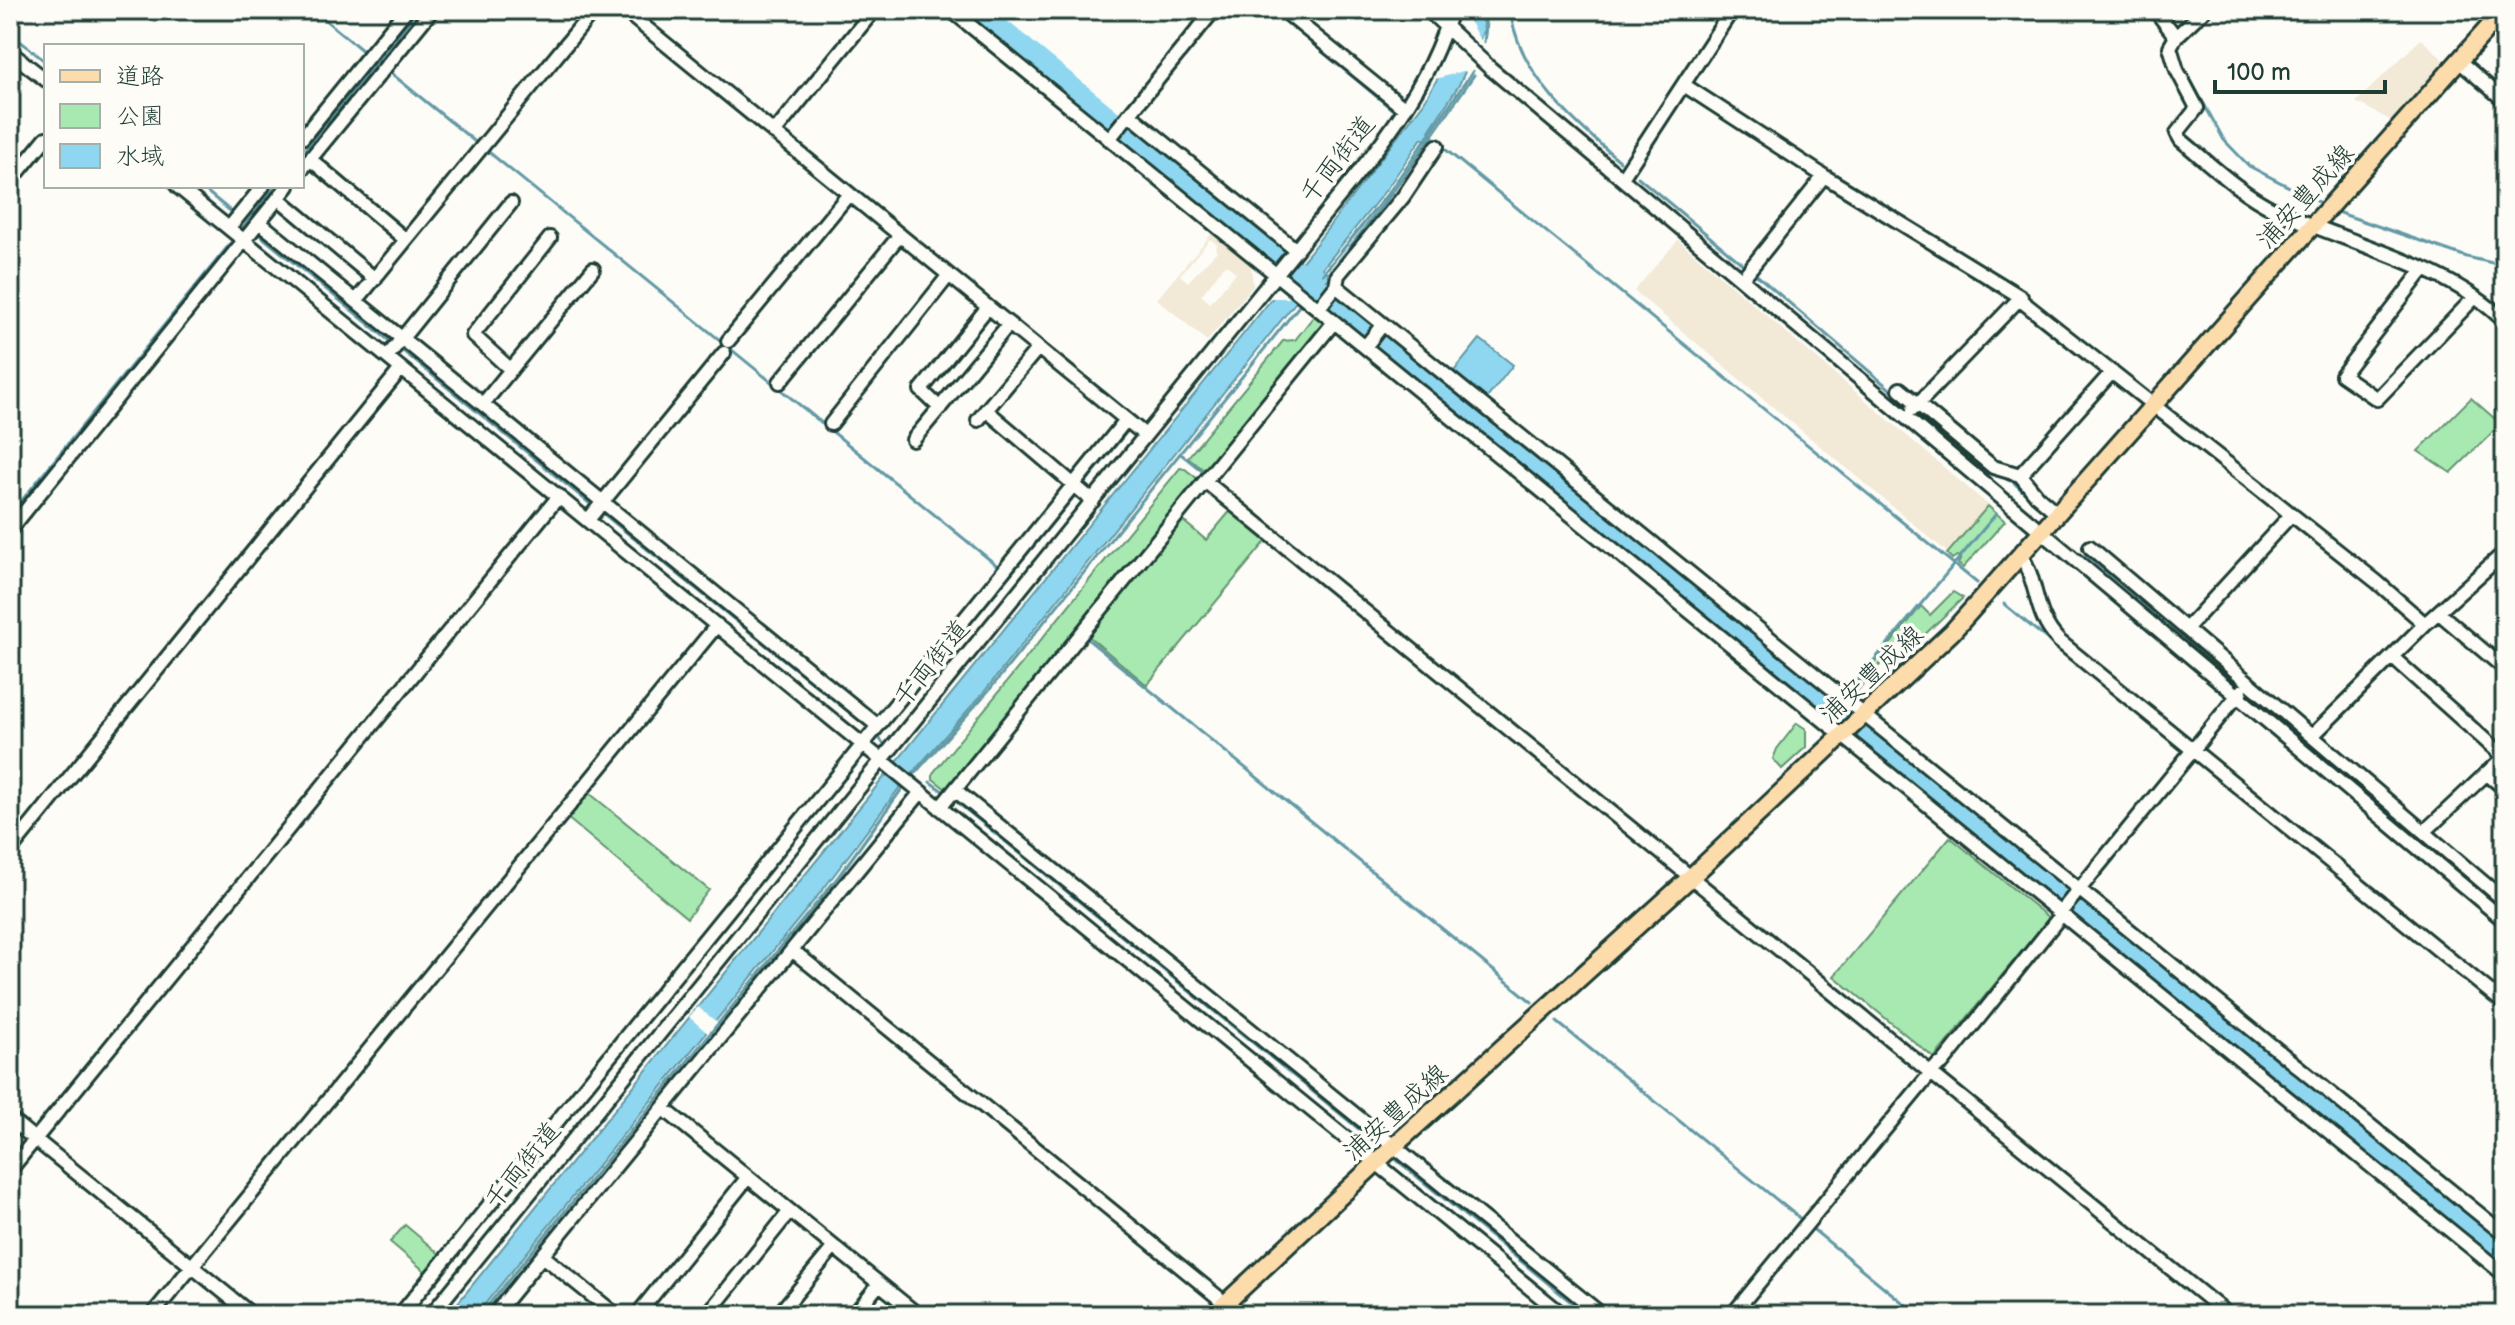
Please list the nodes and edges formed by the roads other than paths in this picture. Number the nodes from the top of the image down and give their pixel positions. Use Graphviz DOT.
graph roads {
  1 [pos="406,10"];
  2 [pos="432,10"];
  3 [pos="594,10"];
  4 [pos="624,10"];
  5 [pos="874,10"];
  6 [pos="951,10"];
  7 [pos="1214,10"];
  8 [pos="1283,10"];
  9 [pos="1428,10"];
  10 [pos="1451,10"];
  11 [pos="1732,10"];
  12 [pos="2155,10"];
  13 [pos="2204,10"];
  14 [pos="2504,10"];
  15 [pos="1446,27"];
  16 [pos="2173,41"];
  17 [pos="10,52"];
  18 [pos="2459,61"];
  19 [pos="44,78"];
  20 [pos="1684,85"];
  21 [pos="2505,101"];
  22 [pos="1405,109"];
  23 [pos="1119,126"];
  24 [pos="777,130"];
  25 [pos="304,136"];
  26 [pos="44,140"];
  27 [pos="1437,146"];
  28 [pos="306,164"];
  29 [pos="1824,176"];
  30 [pos="1622,178"];
  31 [pos="10,182"];
  32 [pos="180,188"];
  33 [pos="262,188"];
  34 [pos="286,188"];
  35 [pos="849,194"];
  36 [pos="278,198"];
  37 [pos="511,203"];
  38 [pos="2312,226"];
  39 [pos="244,228"];
  40 [pos="900,235"];
  41 [pos="550,238"];
  42 [pos="406,240"];
  43 [pos="1296,250"];
  44 [pos="593,269"];
  45 [pos="2423,270"];
  46 [pos="1747,273"];
  47 [pos="949,275"];
  48 [pos="1280,278"];
  49 [pos="375,279"];
  50 [pos="2475,297"];
  51 [pos="1324,298"];
  52 [pos="2019,299"];
  53 [pos="356,301"];
  54 [pos="988,307"];
  55 [pos="1334,322"];
  56 [pos="2505,322"];
  57 [pos="1009,324"];
  58 [pos="1382,326"];
  59 [pos="1367,344"];
  60 [pos="395,346"];
  61 [pos="1038,348"];
  62 [pos="401,369"];
  63 [pos="511,370"];
  64 [pos="2112,372"];
  65 [pos="780,382"];
  66 [pos="1900,389"];
  67 [pos="483,404"];
  68 [pos="1918,404"];
  69 [pos="2153,405"];
  70 [pos="940,408"];
  71 [pos="1905,417"];
  72 [pos="1126,420"];
  73 [pos="831,424"];
  74 [pos="1145,435"];
  75 [pos="913,440"];
  76 [pos="2020,475"];
  77 [pos="1209,479"];
  78 [pos="1077,488"];
  79 [pos="559,496"];
  80 [pos="1093,501"];
  81 [pos="596,510"];
  82 [pos="2057,513"];
  83 [pos="2290,516"];
  84 [pos="10,530"];
  85 [pos="2041,532"];
  86 [pos="2090,547"];
  87 [pos="2505,552"];
  88 [pos="2021,555"];
  89 [pos="2439,613"];
  90 [pos="2425,624"];
  91 [pos="717,625"];
  92 [pos="2186,629"];
  93 [pos="2392,657"];
  94 [pos="2505,669"];
  95 [pos="2249,682"];
  96 [pos="2237,695"];
  97 [pos="1855,724"];
  98 [pos="871,735"];
  99 [pos="2312,736"];
  100 [pos="2192,749"];
  101 [pos="2504,756"];
  102 [pos="886,763"];
  103 [pos="2486,773"];
  104 [pos="916,788"];
  105 [pos="2505,789"];
  106 [pos="949,798"];
  107 [pos="2424,832"];
  108 [pos="10,851"];
  109 [pos="1690,878"];
  110 [pos="742,901"];
  111 [pos="2505,901"];
  112 [pos="2068,903"];
  113 [pos="758,914"];
  114 [pos="2505,921"];
  115 [pos="792,950"];
  116 [pos="2505,1004"];
  117 [pos="1933,1069"];
  118 [pos="663,1108"];
  119 [pos="571,1112"];
  120 [pos="10,1119"];
  121 [pos="586,1124"];
  122 [pos="35,1139"];
  123 [pos="1386,1153"];
  124 [pos="10,1170"];
  125 [pos="748,1177"];
  126 [pos="508,1188"];
  127 [pos="523,1200"];
  128 [pos="790,1211"];
  129 [pos="2505,1235"];
  130 [pos="462,1239"];
  131 [pos="834,1247"];
  132 [pos="481,1254"];
  133 [pos="543,1256"];
  134 [pos="189,1264"];
  135 [pos="2505,1275"];
  136 [pos="879,1284"];
  137 [pos="1224,1311"];
  138 [pos="152,1315"];
  139 [pos="252,1315"];
  140 [pos="400,1315"];
  141 [pos="431,1315"];
  142 [pos="494,1315"];
  143 [pos="616,1315"];
  144 [pos="637,1315"];
  145 [pos="707,1315"];
  146 [pos="778,1315"];
  147 [pos="854,1315"];
  148 [pos="918,1315"];
  149 [pos="1563,1315"];
  150 [pos="1602,1315"];
  151 [pos="1732,1315"];
  152 [pos="2228,1315"];
  1 -- 25 [label="street"];
  2 -- 28 [label="street"];
  3 -- 42 [label="street"];
  4 -- 24 [label="street"];
  5 -- 24 [label="street"];
  6 -- 23 [label="street"];
  7 -- 23 [label="street"];
  8 -- 22 [label="street"];
  9 -- 15 [label="street"];
  10 -- 15 [label="street, 千両街道"];
  11 -- 20 [label="street"];
  12 -- 16 [label="street"];
  13 -- 16 [label="street"];
  14 -- 18 [label="main road, 浦安豊成線"];
  15 -- 22 [label="street, 千両街道"];
  15 -- 30 [label="street"];
  16 -- 38 [label="street"];
  17 -- 19 [label="street"];
  18 -- 21 [label="street"];
  18 -- 38 [label="main road, 浦安豊成線"];
  20 -- 29 [label="street"];
  20 -- 30 [label="street"];
  22 -- 43 [label="street, 千両街道"];
  23 -- 43 [label="street"];
  23 -- 48 [label="street"];
  24 -- 35 [label="street"];
  26 -- 31 [label="street"];
  27 -- 51 [label="street"];
  28 -- 42 [label="street"];
  29 -- 46 [label="street"];
  29 -- 52 [label="street"];
  30 -- 46 [label="street"];
  32 -- 39 [label="street"];
  33 -- 39 [label="street"];
  34 -- 36 [label="street"];
  35 -- 40 [label="street"];
  35 -- 81 [label="street"];
  36 -- 39 [label="street"];
  36 -- 49 [label="street"];
  37 -- 60 [label="street"];
  38 -- 45 [label="street"];
  38 -- 69 [label="main road, 浦安豊成線"];
  39 -- 53 [label="street"];
  39 -- 60 [label="street"];
  39 -- 84 [label="street"];
  40 -- 47 [label="street"];
  40 -- 65 [label="street"];
  41 -- 63 [label="street"];
  42 -- 49 [label="street"];
  43 -- 48 [label="street, 千両街道"];
  44 -- 63 [label="street"];
  45 -- 50 [label="street"];
  45 -- 50 [label="street"];
  46 -- 71 [label="street"];
  47 -- 54 [label="street"];
  47 -- 73 [label="street"];
  48 -- 51 [label="street"];
  48 -- 74 [label="street, 千両街道"];
  49 -- 53 [label="street"];
  50 -- 56 [label="street"];
  51 -- 55 [label="street"];
  51 -- 58 [label="street"];
  52 -- 64 [label="street"];
  52 -- 68 [label="street"];
  53 -- 60 [label="street"];
  54 -- 57 [label="street"];
  54 -- 70 [label="street"];
  55 -- 59 [label="street"];
  55 -- 77 [label="street"];
  57 -- 61 [label="street"];
  57 -- 70 [label="street"];
  58 -- 59 [label="street"];
  58 -- 97 [label="street"];
  59 -- 97 [label="street"];
  60 -- 62 [label="street"];
  60 -- 67 [label="street"];
  61 -- 72 [label="street"];
  61 -- 78 [label="street"];
  62 -- 79 [label="street"];
  62 -- 108 [label="street"];
  63 -- 67 [label="street"];
  64 -- 69 [label="street"];
  64 -- 76 [label="street"];
  66 -- 68 [label="street"];
  67 -- 81 [label="street"];
  68 -- 71 [label="street"];
  68 -- 76 [label="street"];
  69 -- 82 [label="main road, 浦安豊成線"];
  69 -- 83 [label="street"];
  70 -- 75 [label="street"];
  71 -- 85 [label="street"];
  72 -- 74 [label="street"];
  72 -- 78 [label="street"];
  74 -- 80 [label="street, 千両街道"];
  76 -- 82 [label="street"];
  77 -- 106 [label="street"];
  77 -- 109 [label="street"];
  78 -- 80 [label="street"];
  78 -- 98 [label="street"];
  79 -- 81 [label="street"];
  79 -- 122 [label="street"];
  80 -- 102 [label="street, 千両街道"];
  81 -- 91 [label="street"];
  81 -- 98 [label="street"];
  82 -- 85 [label="main road, 浦安豊成線"];
  83 -- 90 [label="street"];
  83 -- 92 [label="street"];
  85 -- 88 [label="main road, 浦安豊成線"];
  85 -- 96 [label="street"];
  86 -- 92 [label="street"];
  87 -- 89 [label="street"];
  88 -- 97 [label="main road, 浦安豊成線"];
  88 -- 100 [label="street"];
  89 -- 90 [label="street"];
  89 -- 94 [label="street"];
  90 -- 93 [label="street"];
  91 -- 98 [label="street"];
  91 -- 134 [label="street"];
  92 -- 95 [label="street"];
  93 -- 99 [label="street"];
  93 -- 101 [label="street"];
  95 -- 96 [label="street"];
  95 -- 99 [label="street"];
  96 -- 100 [label="street"];
  96 -- 114 [label="street"];
  97 -- 109 [label="main road, 浦安豊成線"];
  97 -- 112 [label="street"];
  97 -- 112 [label="street"];
  98 -- 102 [label="street"];
  98 -- 110 [label="street"];
  99 -- 107 [label="street"];
  100 -- 112 [label="street"];
  100 -- 116 [label="street"];
  101 -- 103 [label="street"];
  102 -- 104 [label="street"];
  102 -- 113 [label="street, 千両街道"];
  103 -- 105 [label="street"];
  103 -- 107 [label="street"];
  104 -- 106 [label="street"];
  104 -- 115 [label="street"];
  106 -- 123 [label="street"];
  106 -- 123 [label="street"];
  107 -- 111 [label="street"];
  109 -- 117 [label="street"];
  109 -- 123 [label="main road, 浦安豊成線"];
  110 -- 113 [label="street"];
  110 -- 119 [label="street"];
  112 -- 117 [label="street"];
  112 -- 129 [label="street"];
  112 -- 135 [label="street"];
  113 -- 121 [label="street, 千両街道"];
  115 -- 118 [label="street"];
  115 -- 137 [label="street"];
  117 -- 151 [label="street"];
  117 -- 152 [label="street"];
  118 -- 125 [label="street"];
  118 -- 133 [label="street"];
  119 -- 121 [label="street"];
  119 -- 126 [label="street"];
  120 -- 122 [label="street"];
  121 -- 127 [label="street, 千両街道"];
  122 -- 124 [label="street"];
  122 -- 134 [label="street"];
  123 -- 137 [label="main road, 浦安豊成線"];
  123 -- 149 [label="street"];
  123 -- 150 [label="street"];
  125 -- 128 [label="street"];
  125 -- 144 [label="street"];
  126 -- 127 [label="street"];
  126 -- 130 [label="street"];
  127 -- 132 [label="street, 千両街道"];
  128 -- 131 [label="street"];
  128 -- 145 [label="street"];
  130 -- 132 [label="street"];
  130 -- 140 [label="street"];
  131 -- 136 [label="street"];
  131 -- 146 [label="street"];
  132 -- 141 [label="street, 千両街道"];
  133 -- 142 [label="street"];
  133 -- 143 [label="street"];
  134 -- 138 [label="street"];
  134 -- 139 [label="street"];
  136 -- 147 [label="street"];
  136 -- 148 [label="street"];
}
